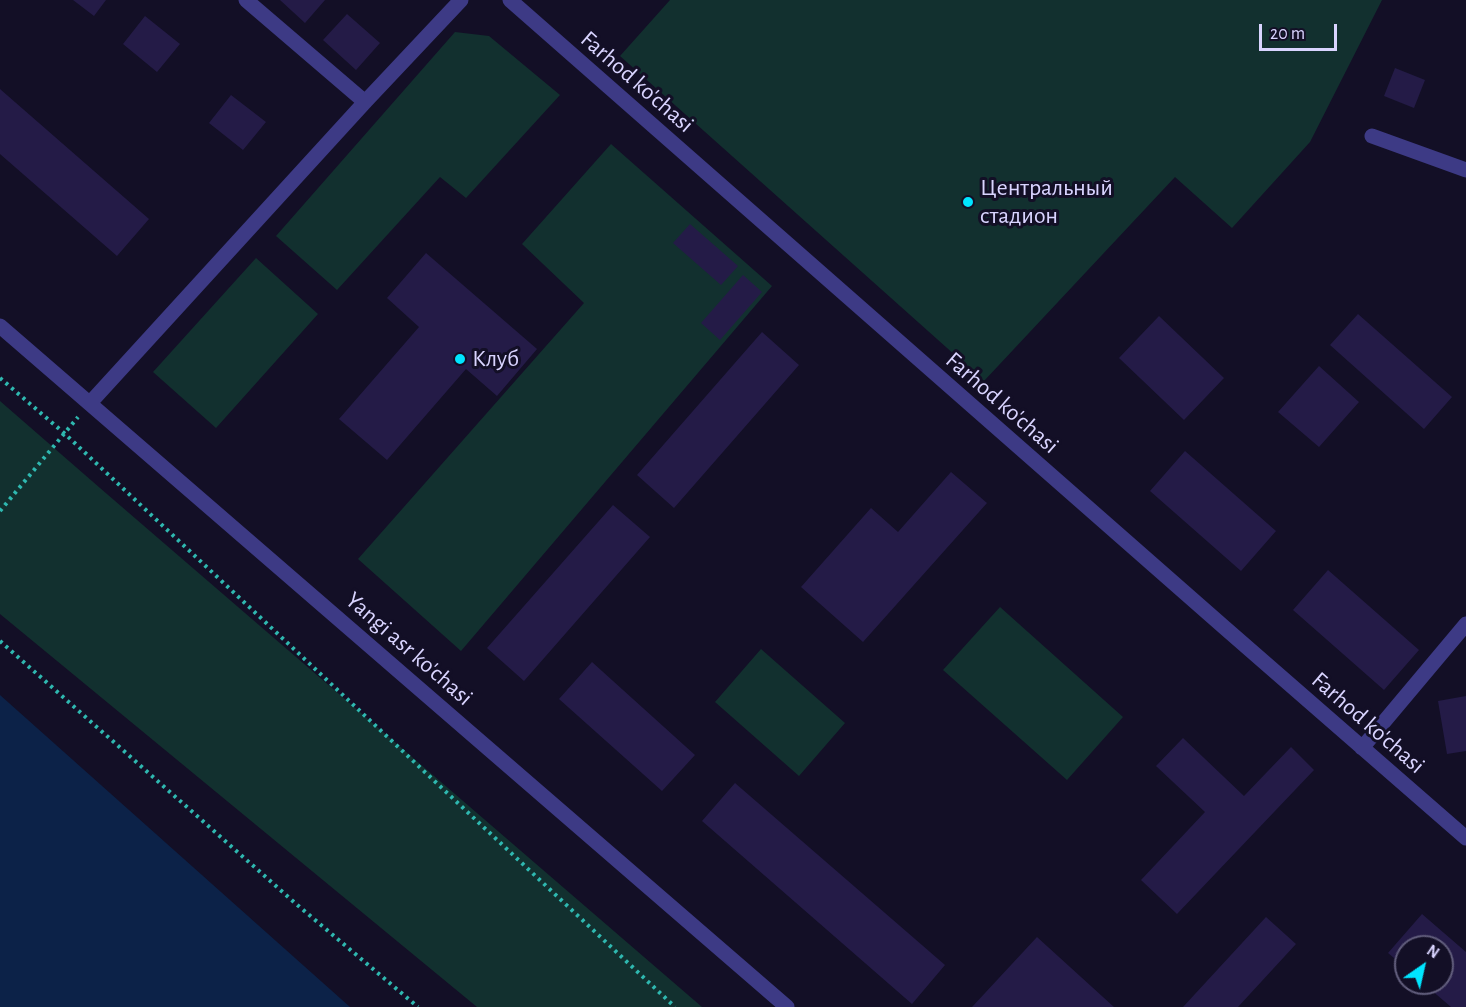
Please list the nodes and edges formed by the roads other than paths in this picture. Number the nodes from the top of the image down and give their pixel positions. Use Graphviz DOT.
graph roads {
  1 [pos="246,0"];
  2 [pos="460,0"];
  3 [pos="510,0"];
  4 [pos="365,102"];
  5 [pos="1372,135"];
  6 [pos="1466,170"];
  7 [pos="0,326"];
  8 [pos="90,403"];
  9 [pos="1466,624"];
  10 [pos="1362,748"];
  11 [pos="1466,837"];
  12 [pos="787,1007"];
  1 -- 4 [label="street"];
  2 -- 4 [label="street"];
  3 -- 10 [label="street, Farhod ko'chasi"];
  4 -- 8 [label="street"];
  5 -- 6 [label="street"];
  7 -- 8 [label="street, Yangi asr ko'chasi"];
  8 -- 12 [label="street, Yangi asr ko'chasi"];
  9 -- 10 [label="street"];
  10 -- 11 [label="street, Farhod ko'chasi"];
}
